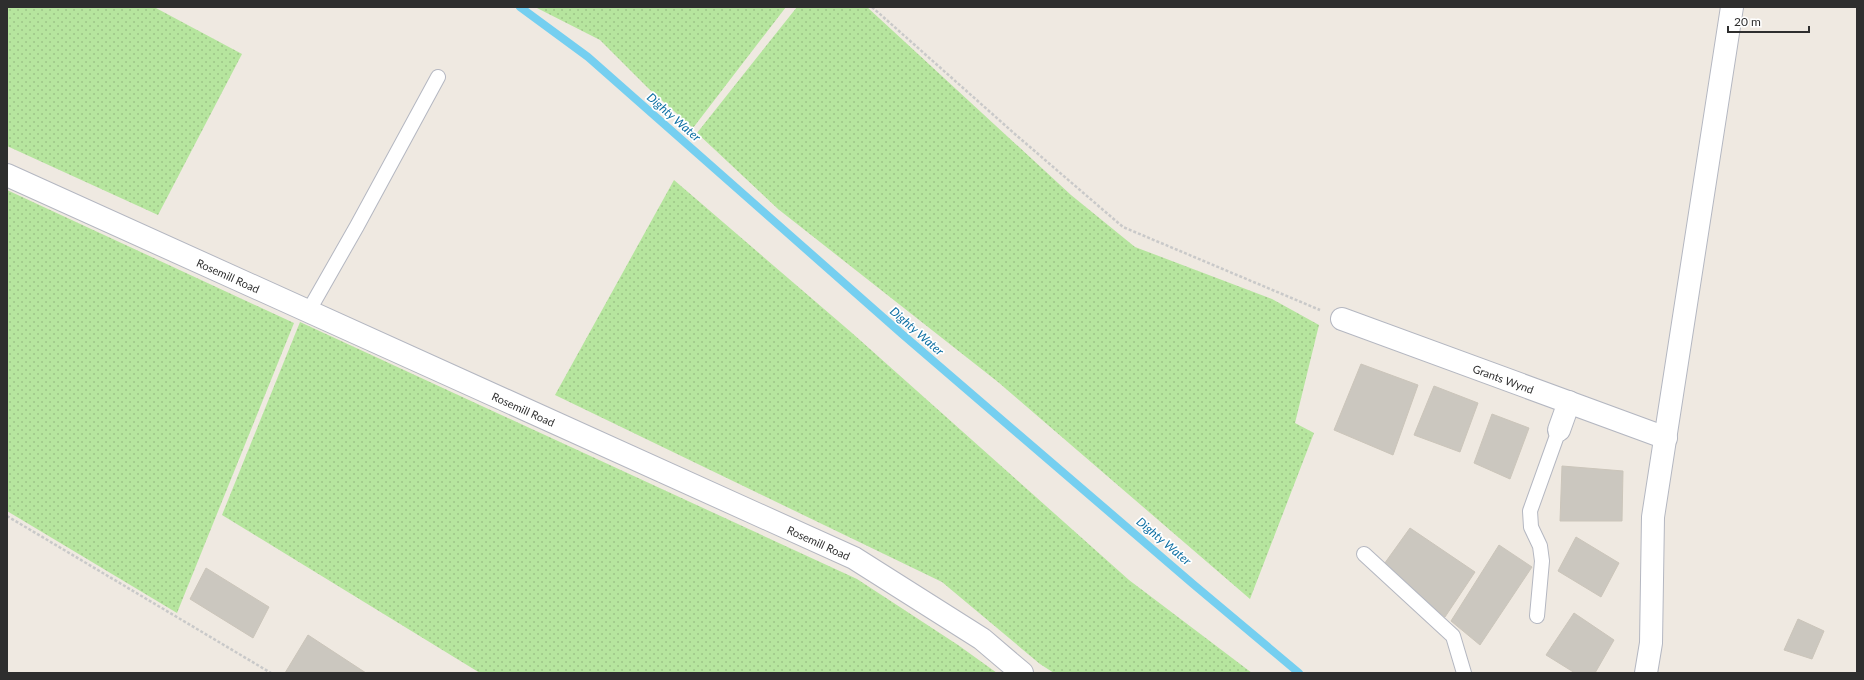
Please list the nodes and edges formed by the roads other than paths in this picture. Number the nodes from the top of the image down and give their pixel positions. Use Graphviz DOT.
graph roads {
  1 [pos="1732,7"];
  2 [pos="438,77"];
  3 [pos="7,176"];
  4 [pos="308,312"];
  5 [pos="1342,319"];
  6 [pos="1569,402"];
  7 [pos="1559,430"];
  8 [pos="1666,438"];
  9 [pos="1364,554"];
  10 [pos="1538,616"];
  11 [pos="1022,673"];
  12 [pos="1464,673"];
  13 [pos="1646,673"];
  1 -- 8 [label="street"];
  2 -- 4 [label="lane"];
  3 -- 4 [label="street, Rosemill Road"];
  4 -- 11 [label="street, Rosemill Road"];
  5 -- 6 [label="street, Grants Wynd"];
  6 -- 7 [label="street"];
  6 -- 8 [label="street, Grants Wynd"];
  7 -- 10 [label="lane"];
  8 -- 13 [label="street"];
  9 -- 12 [label="lane"];
}
